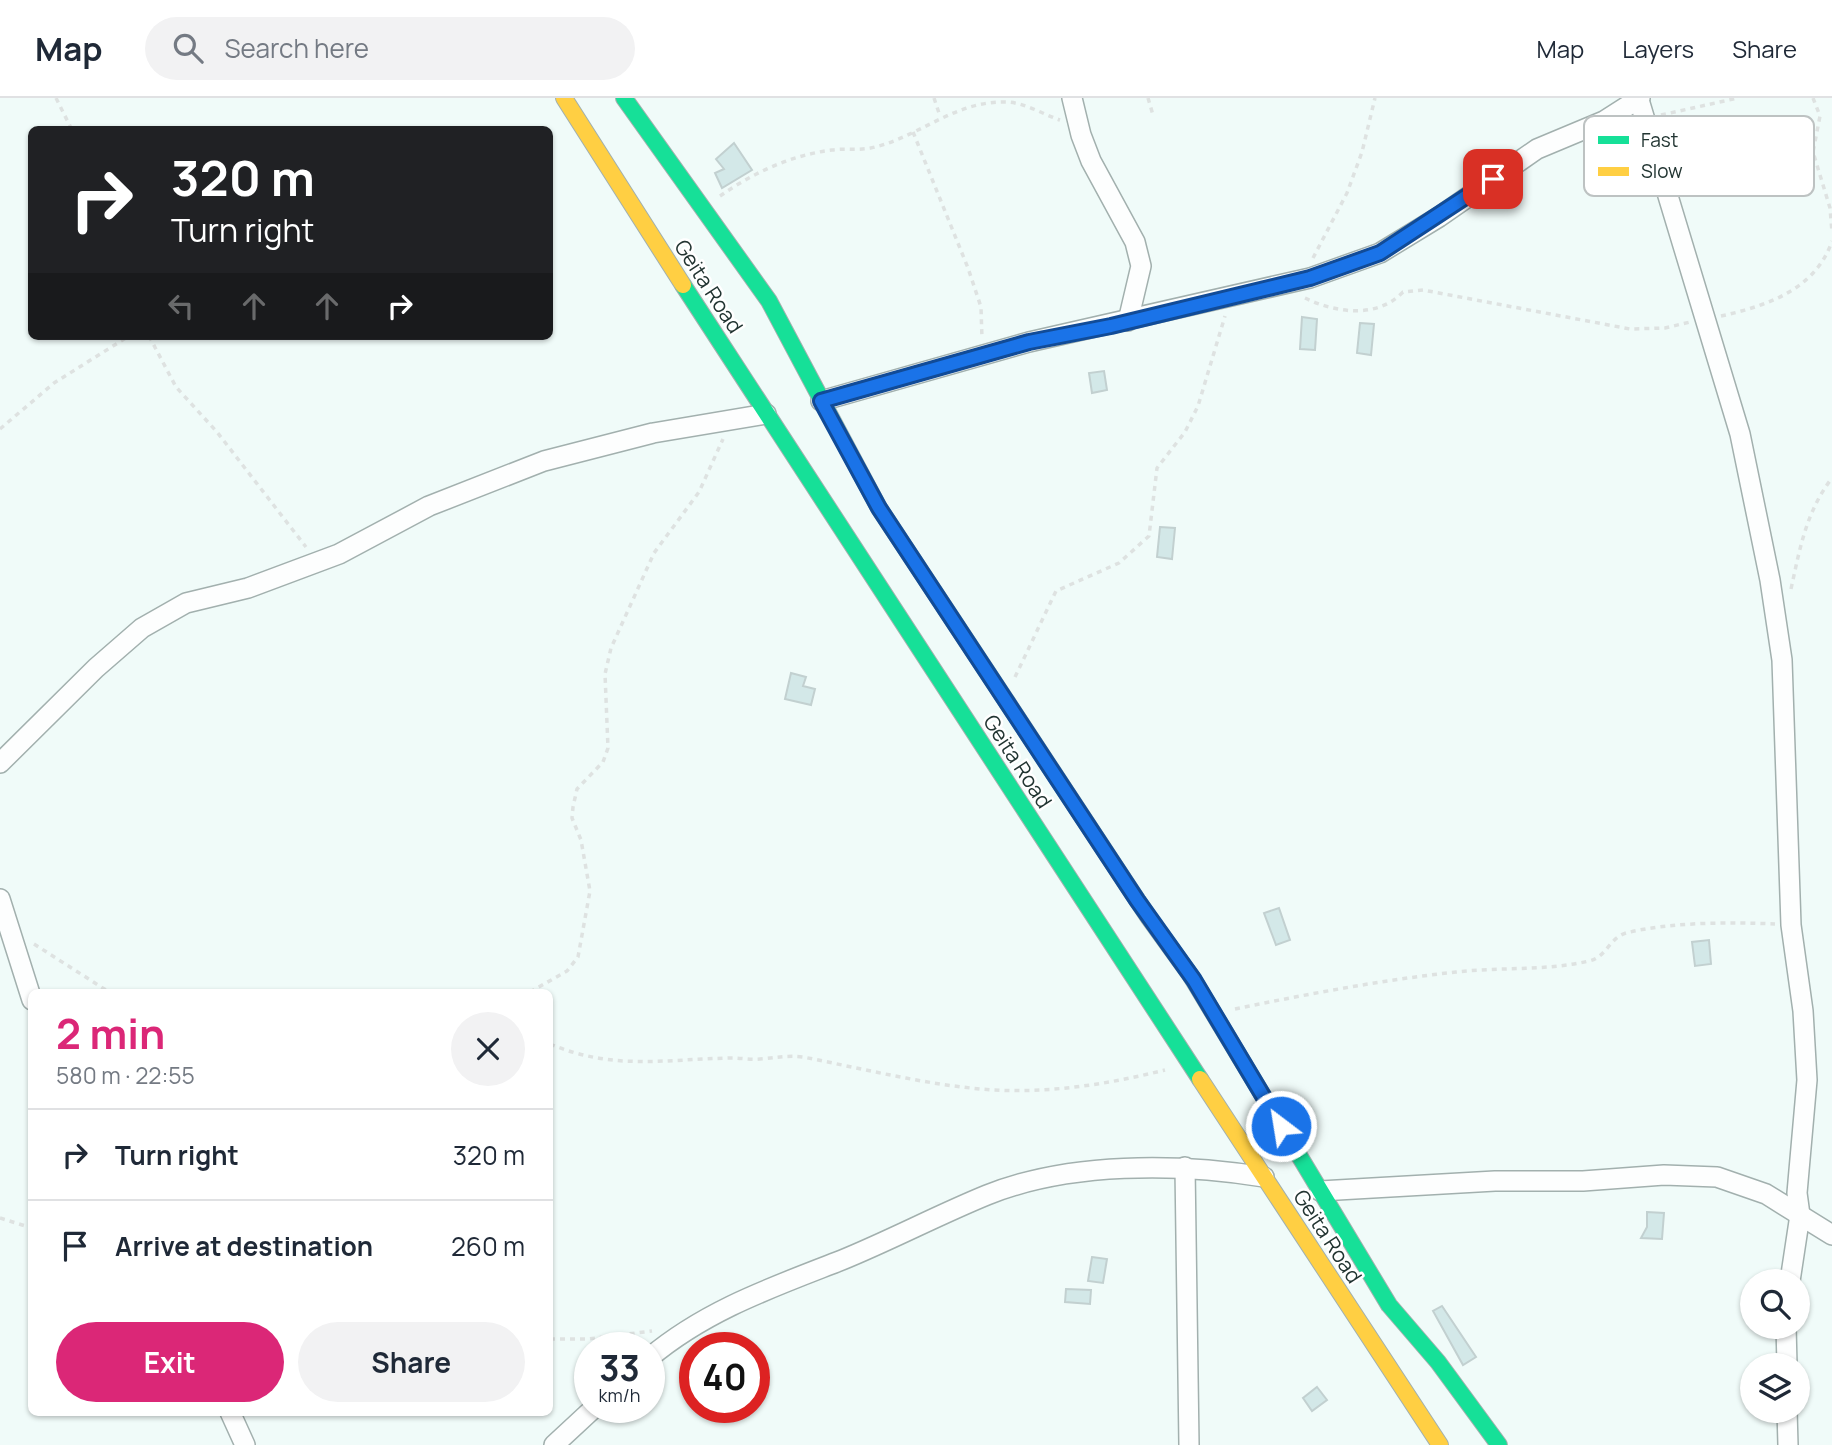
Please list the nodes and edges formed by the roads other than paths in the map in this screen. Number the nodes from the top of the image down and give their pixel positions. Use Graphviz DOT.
graph roads {
  1 [pos="564,98"];
  2 [pos="624,98"];
  3 [pos="1073,98"];
  4 [pos="1640,99"];
  5 [pos="1612,116"];
  6 [pos="1645,116"];
  7 [pos="1584,129"];
  8 [pos="1669,196"];
  9 [pos="1128,321"];
  10 [pos="821,401"];
  11 [pos="766,414"];
  12 [pos="0,764"];
  13 [pos="0,899"];
  14 [pos="28,989"];
  15 [pos="1185,1167"];
  16 [pos="1264,1177"];
  17 [pos="1320,1191"];
  18 [pos="1800,1215"];
  19 [pos="1832,1235"];
  20 [pos="1792,1269"];
  21 [pos="665,1346"];
  22 [pos="232,1416"];
  23 [pos="578,1423"];
  24 [pos="1787,1423"];
  25 [pos="245,1445"];
  26 [pos="554,1445"];
  27 [pos="1189,1445"];
  28 [pos="1440,1445"];
  29 [pos="1499,1445"];
  30 [pos="1788,1445"];
  1 -- 11 [label="main road, Geita Road"];
  2 -- 10 [label="main road"];
  3 -- 9 [label="street"];
  4 -- 5 [label="street"];
  4 -- 6 [label="street"];
  7 -- 9 [label="street"];
  8 -- 18 [label="street"];
  9 -- 10 [label="street"];
  10 -- 17 [label="main road"];
  11 -- 12 [label="street"];
  11 -- 16 [label="main road, Geita Road"];
  13 -- 14 [label="street"];
  15 -- 16 [label="street"];
  15 -- 21 [label="street"];
  15 -- 27 [label="street"];
  16 -- 28 [label="main road, Geita Road"];
  17 -- 18 [label="street"];
  17 -- 29 [label="main road"];
  18 -- 19 [label="street"];
  18 -- 20 [label="street"];
  22 -- 25 [label="street"];
  23 -- 26 [label="street"];
  24 -- 30 [label="street"];
}
